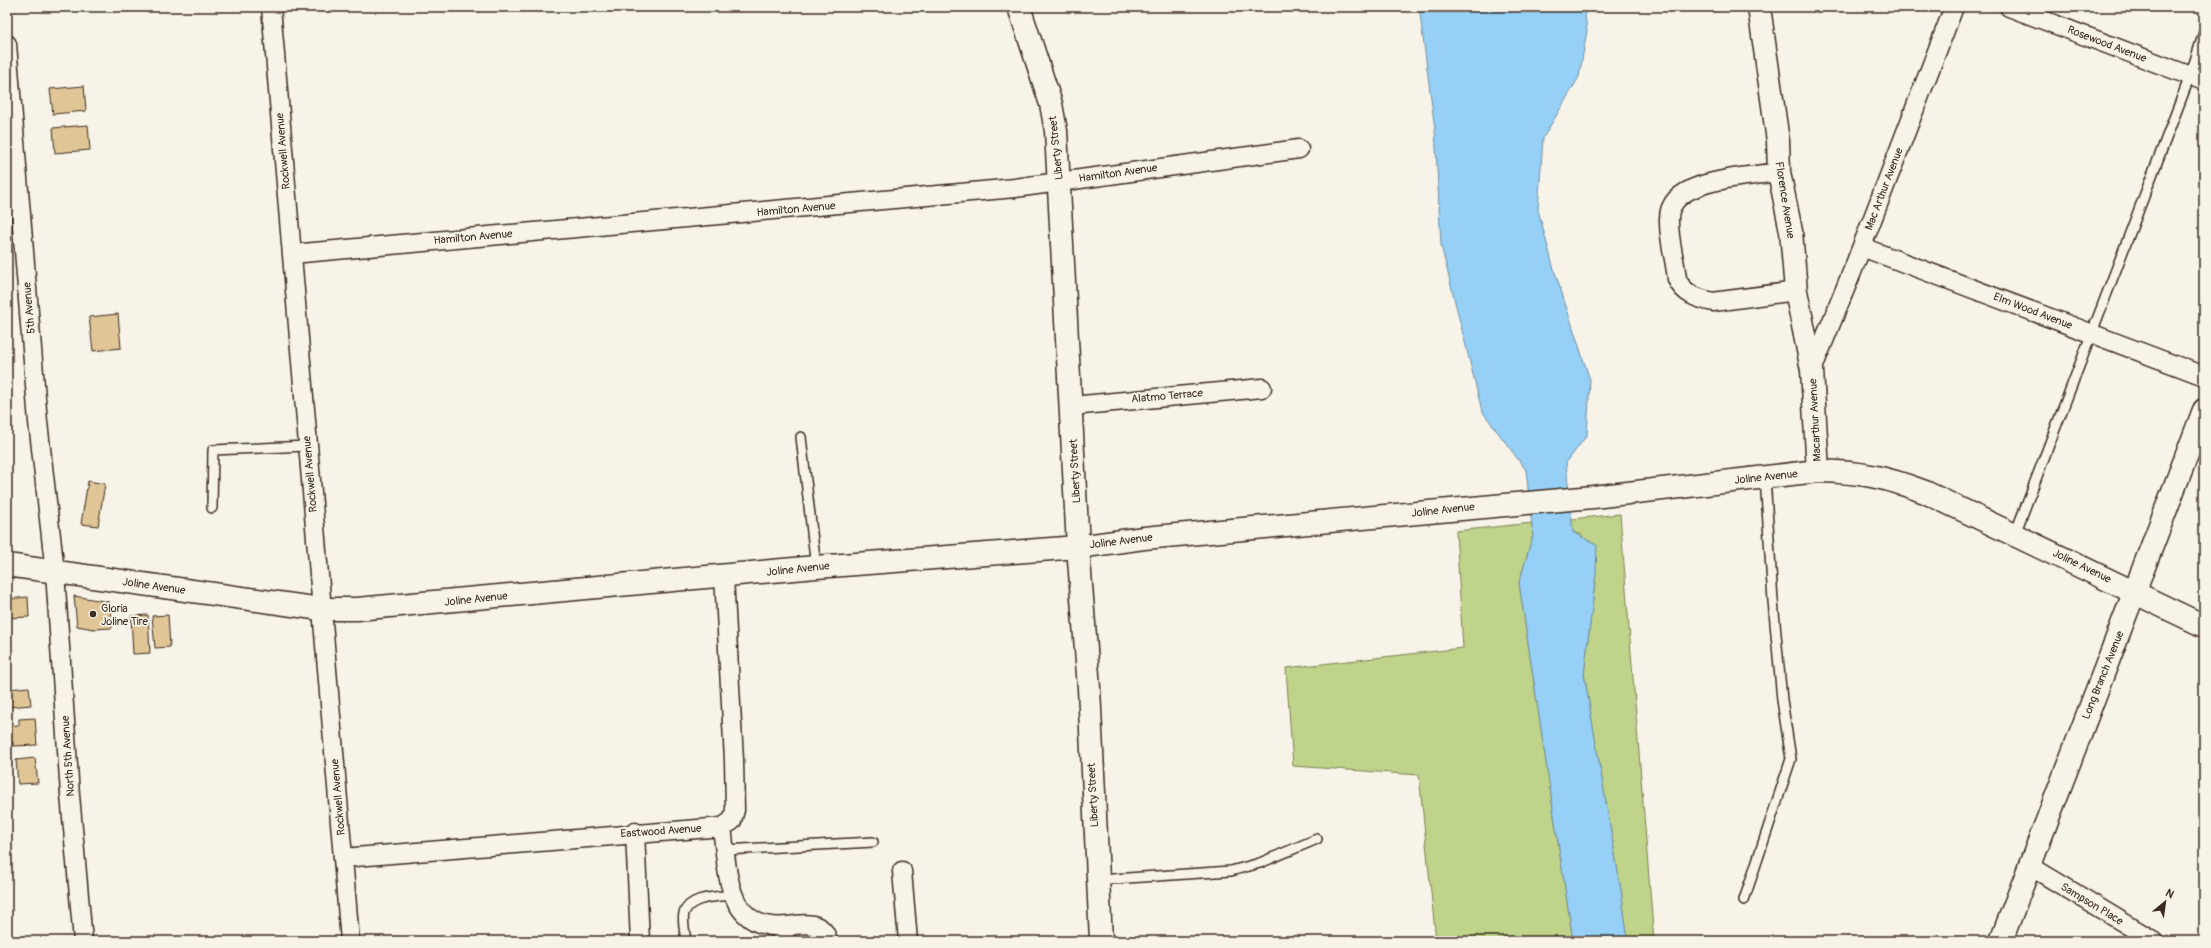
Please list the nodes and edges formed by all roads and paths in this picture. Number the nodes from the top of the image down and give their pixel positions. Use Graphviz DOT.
graph roads {
  1 [pos="271,7"];
  2 [pos="1019,7"];
  3 [pos="1759,7"];
  4 [pos="1954,7"];
  5 [pos="2009,7"];
  6 [pos="2204,32"];
  7 [pos="7,44"];
  8 [pos="2197,79"];
  9 [pos="1299,149"];
  10 [pos="1779,172"];
  11 [pos="1059,182"];
  12 [pos="1862,246"];
  13 [pos="292,254"];
  14 [pos="1796,290"];
  15 [pos="2091,334"];
  16 [pos="1812,370"];
  17 [pos="2204,376"];
  18 [pos="1262,388"];
  19 [pos="1072,406"];
  20 [pos="2204,410"];
  21 [pos="801,437"];
  22 [pos="308,446"];
  23 [pos="1818,471"];
  24 [pos="1765,477"];
  25 [pos="212,508"];
  26 [pos="2015,534"];
  27 [pos="1078,547"];
  28 [pos="7,565"];
  29 [pos="816,567"];
  30 [pos="55,572"];
  31 [pos="724,576"];
  32 [pos="2136,592"];
  33 [pos="322,609"];
  34 [pos="2204,626"];
  35 [pos="722,826"];
  36 [pos="635,832"];
  37 [pos="1316,839"];
  38 [pos="873,842"];
  39 [pos="725,850"];
  40 [pos="343,858"];
  41 [pos="2030,866"];
  42 [pos="902,871"];
  43 [pos="1098,880"];
  44 [pos="732,895"];
  45 [pos="1744,900"];
  46 [pos="785,934"];
  47 [pos="83,941"];
  48 [pos="350,941"];
  49 [pos="640,941"];
  50 [pos="686,941"];
  51 [pos="828,941"];
  52 [pos="908,941"];
  53 [pos="1101,941"];
  54 [pos="2001,941"];
  55 [pos="2154,941"];
  1 -- 13 [label="street, Rockwell Avenue"];
  2 -- 11 [label="main road, Liberty Street"];
  3 -- 10 [label="main road, Florence Avenue"];
  4 -- 12 [label="street, Mac Arthur Avenue"];
  5 -- 8 [label="street, Rosewood Avenue"];
  6 -- 8 [label="lane"];
  7 -- 30 [label="street, 5th Avenue"];
  8 -- 15 [label="lane"];
  9 -- 11 [label="street, Hamilton Avenue"];
  10 -- 14 [label="main road, Florence Avenue"];
  10 -- 14 [label="street"];
  11 -- 13 [label="street, Hamilton Avenue"];
  11 -- 19 [label="main road, Liberty Street"];
  12 -- 15 [label="street, Elm Wood Avenue"];
  12 -- 16 [label="street, Mac Arthur Avenue"];
  13 -- 22 [label="street, Rockwell Avenue"];
  14 -- 16 [label="main road, Florence Avenue"];
  15 -- 17 [label="street, Elm Wood Avenue"];
  15 -- 26 [label="lane"];
  16 -- 23 [label="main road, Macarthur Avenue"];
  18 -- 19 [label="street, Alatmo Terrace"];
  19 -- 27 [label="main road, Liberty Street"];
  20 -- 32 [label="main road, Long Branch Avenue"];
  21 -- 29 [label="lane"];
  22 -- 25 [label="lane"];
  22 -- 33 [label="street, Rockwell Avenue"];
  23 -- 24 [label="main road, Joline Avenue"];
  23 -- 26 [label="main road, Joline Avenue"];
  24 -- 27 [label="main road, Joline Avenue"];
  24 -- 45 [label="lane"];
  26 -- 32 [label="main road, Joline Avenue"];
  27 -- 29 [label="main road, Joline Avenue"];
  27 -- 43 [label="main road, Liberty Street"];
  28 -- 30 [label="main road, Joline Avenue"];
  29 -- 31 [label="main road, Joline Avenue"];
  30 -- 33 [label="main road, Joline Avenue"];
  30 -- 47 [label="street, North 5th Avenue"];
  31 -- 33 [label="main road, Joline Avenue"];
  31 -- 35 [label="street"];
  32 -- 34 [label="main road, Joline Avenue"];
  32 -- 41 [label="main road, Long Branch Avenue"];
  33 -- 40 [label="street, Rockwell Avenue"];
  35 -- 36 [label="street, Eastwood Avenue"];
  35 -- 39 [label="street"];
  36 -- 40 [label="street, Eastwood Avenue"];
  36 -- 49 [label="street"];
  37 -- 43 [label="lane"];
  38 -- 39 [label="lane"];
  39 -- 44 [label="street"];
  40 -- 48 [label="street, Rockwell Avenue"];
  41 -- 54 [label="main road, Long Branch Avenue"];
  41 -- 55 [label="street, Sampson Place"];
  42 -- 52 [label="street"];
  43 -- 53 [label="main road, Liberty Street"];
  44 -- 46 [label="street"];
  44 -- 50 [label="lane"];
  46 -- 51 [label="street"];
}
